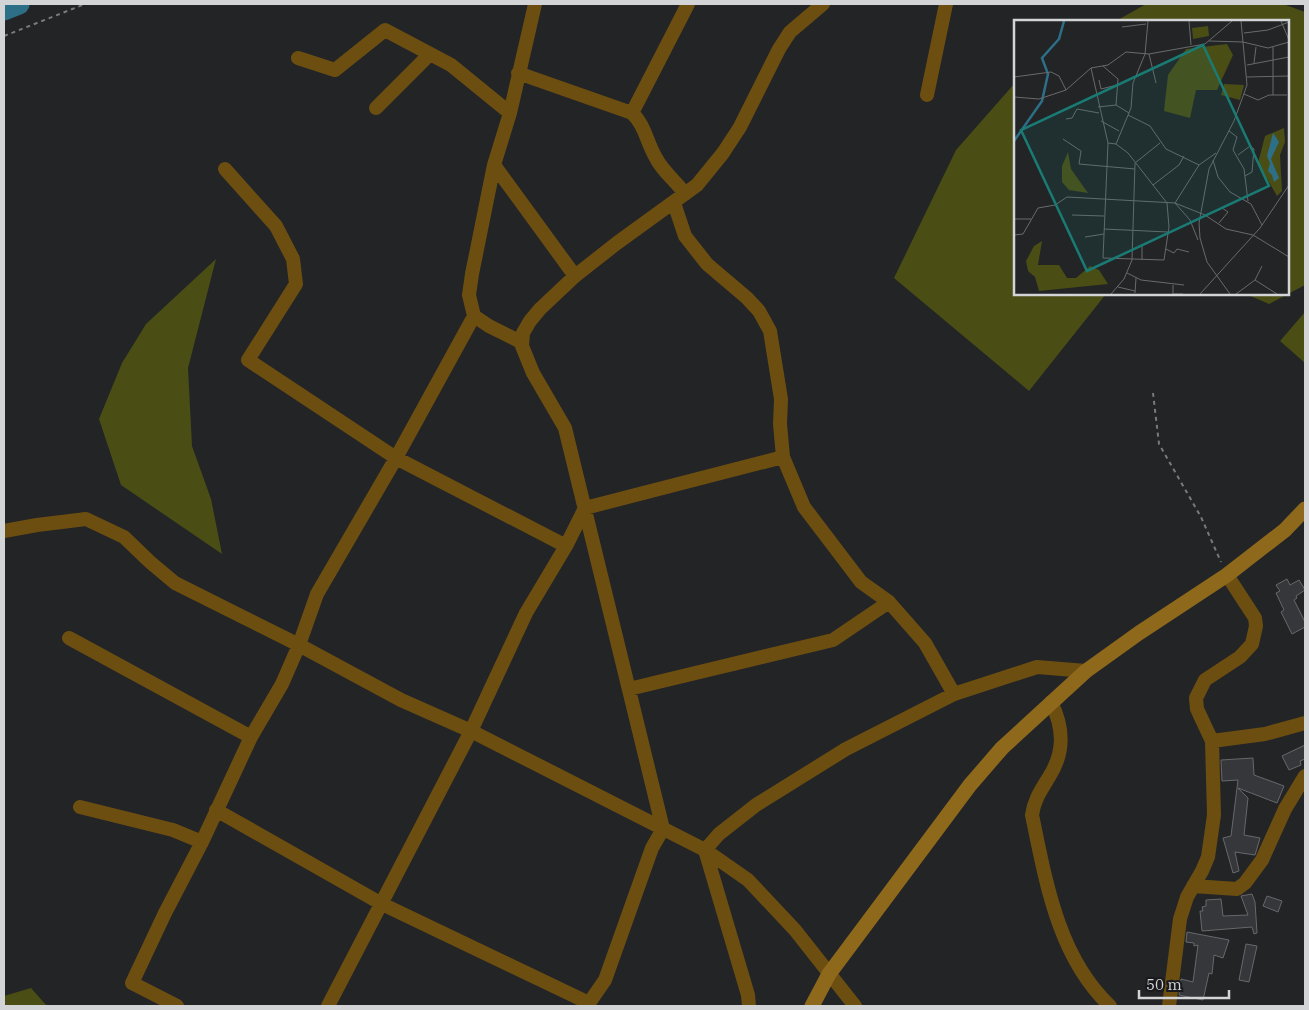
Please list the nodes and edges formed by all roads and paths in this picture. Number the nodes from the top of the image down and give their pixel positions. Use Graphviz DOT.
graph roads {
  1 [pos="85,4"];
  2 [pos="535,4"];
  3 [pos="688,4"];
  4 [pos="823,4"];
  5 [pos="946,4"];
  6 [pos="4,36"];
  7 [pos="430,54"];
  8 [pos="298,58"];
  9 [pos="518,73"];
  10 [pos="927,95"];
  11 [pos="376,108"];
  12 [pos="510,113"];
  13 [pos="632,113"];
  14 [pos="494,165"];
  15 [pos="225,170"];
  16 [pos="685,194"];
  17 [pos="674,203"];
  18 [pos="575,276"];
  19 [pos="474,316"];
  20 [pos="521,342"];
  21 [pos="1153,392"];
  22 [pos="783,457"];
  23 [pos="396,458"];
  24 [pos="585,508"];
  25 [pos="1305,508"];
  26 [pos="4,531"];
  27 [pos="566,546"];
  28 [pos="1227,575"];
  29 [pos="889,602"];
  30 [pos="69,638"];
  31 [pos="299,645"];
  32 [pos="1086,671"];
  33 [pos="630,689"];
  34 [pos="954,694"];
  35 [pos="1051,702"];
  36 [pos="1305,724"];
  37 [pos="471,731"];
  38 [pos="251,737"];
  39 [pos="1212,741"];
  40 [pos="1305,776"];
  41 [pos="80,807"];
  42 [pos="216,810"];
  43 [pos="663,829"];
  44 [pos="202,842"];
  45 [pos="705,850"];
  46 [pos="1193,886"];
  47 [pos="382,904"];
  48 [pos="829,974"];
  49 [pos="588,1005"];
  50 [pos="177,1006"];
  51 [pos="328,1006"];
  52 [pos="749,1006"];
  53 [pos="812,1006"];
  54 [pos="854,1006"];
  55 [pos="1110,1006"];
  56 [pos="1168,1006"];
  1 -- 6 [label="path"];
  2 -- 9 [label="street"];
  3 -- 13 [label="street"];
  4 -- 16 [label="street"];
  5 -- 10 [label="street"];
  7 -- 8 [label="street"];
  7 -- 11 [label="street"];
  7 -- 12 [label="street"];
  9 -- 12 [label="street"];
  9 -- 13 [label="street"];
  12 -- 14 [label="street"];
  13 -- 16 [label="street"];
  14 -- 18 [label="street"];
  14 -- 19 [label="street"];
  15 -- 23 [label="street"];
  16 -- 17 [label="street"];
  17 -- 18 [label="street"];
  17 -- 22 [label="street"];
  18 -- 20 [label="street"];
  19 -- 20 [label="street"];
  19 -- 23 [label="street"];
  20 -- 24 [label="street"];
  21 -- 28 [label="path"];
  22 -- 24 [label="street"];
  22 -- 29 [label="street"];
  23 -- 27 [label="street"];
  23 -- 31 [label="street"];
  24 -- 27 [label="street"];
  24 -- 33 [label="street"];
  25 -- 28 [label="street"];
  26 -- 31 [label="street"];
  27 -- 37 [label="street"];
  28 -- 32 [label="street"];
  28 -- 39 [label="street"];
  29 -- 33 [label="street"];
  29 -- 34 [label="street"];
  30 -- 38 [label="street"];
  31 -- 37 [label="street"];
  31 -- 38 [label="street"];
  32 -- 34 [label="street"];
  32 -- 35 [label="street"];
  33 -- 43 [label="street"];
  34 -- 45 [label="street"];
  35 -- 48 [label="street"];
  35 -- 55 [label="street"];
  36 -- 39 [label="street"];
  37 -- 43 [label="street"];
  37 -- 47 [label="street"];
  38 -- 42 [label="street"];
  39 -- 46 [label="street"];
  40 -- 46 [label="street"];
  41 -- 44 [label="street"];
  42 -- 44 [label="street"];
  42 -- 47 [label="street"];
  43 -- 45 [label="street"];
  43 -- 49 [label="street"];
  44 -- 50 [label="street"];
  45 -- 48 [label="street"];
  45 -- 52 [label="street"];
  46 -- 56 [label="street"];
  47 -- 49 [label="street"];
  47 -- 51 [label="street"];
  48 -- 53 [label="street"];
  48 -- 54 [label="street"];
}
